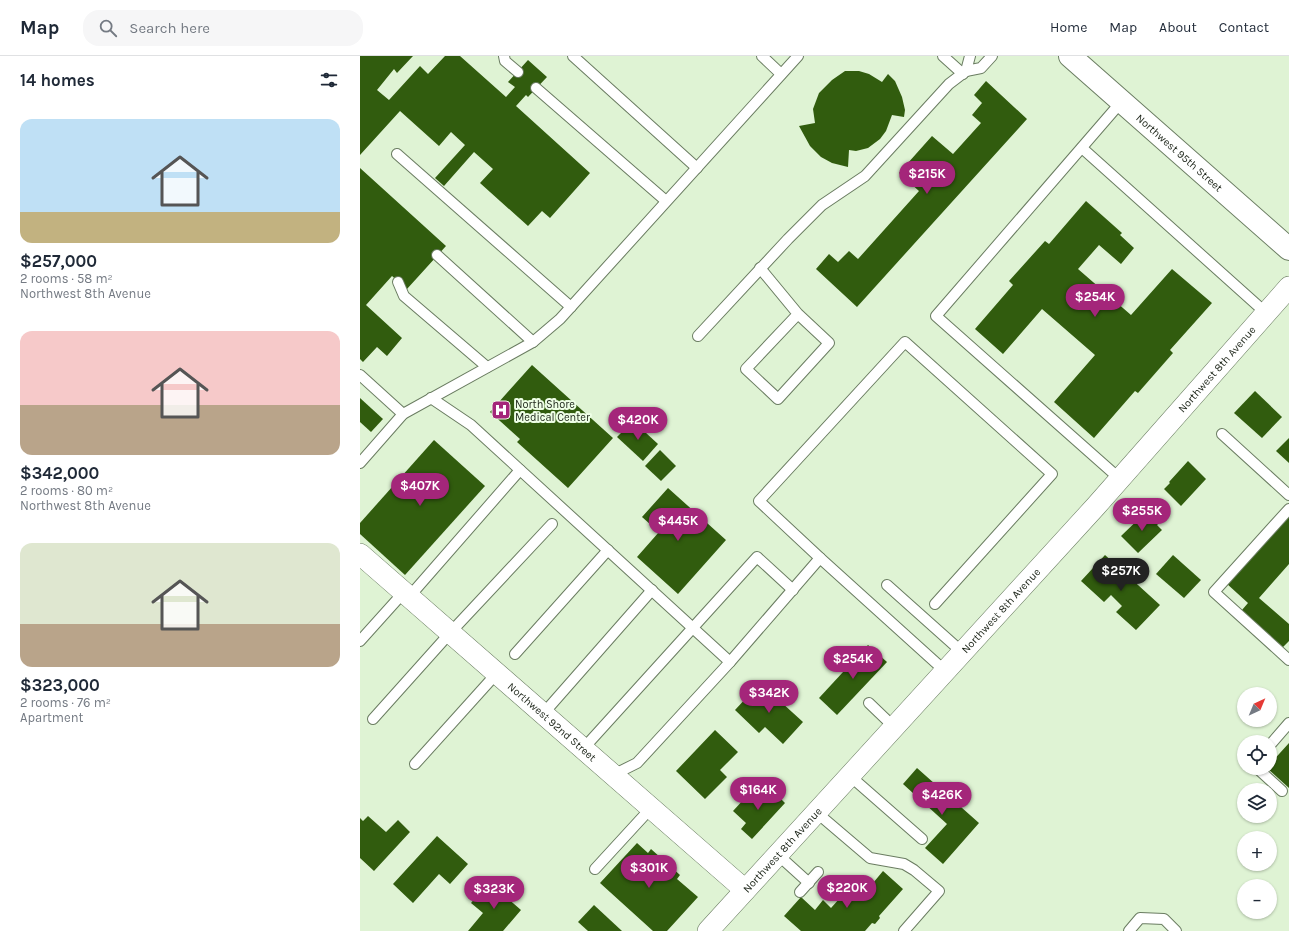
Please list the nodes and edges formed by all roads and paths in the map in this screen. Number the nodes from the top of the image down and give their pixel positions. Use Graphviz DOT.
graph roads {
  1 [pos="504,56"];
  2 [pos="573,56"];
  3 [pos="762,56"];
  4 [pos="798,56"];
  5 [pos="943,56"];
  6 [pos="970,56"];
  7 [pos="992,56"];
  8 [pos="1070,56"];
  9 [pos="518,72"];
  10 [pos="964,72"];
  11 [pos="781,74"];
  12 [pos="536,88"];
  13 [pos="1122,101"];
  14 [pos="1082,148"];
  15 [pos="397,154"];
  16 [pos="697,168"];
  17 [pos="666,202"];
  18 [pos="1289,249"];
  19 [pos="437,255"];
  20 [pos="760,268"];
  21 [pos="398,282"];
  22 [pos="1289,287"];
  23 [pos="571,307"];
  24 [pos="1266,313"];
  25 [pos="798,314"];
  26 [pos="698,336"];
  27 [pos="533,342"];
  28 [pos="488,367"];
  29 [pos="360,374"];
  30 [pos="431,398"];
  31 [pos="403,414"];
  32 [pos="1222,434"];
  33 [pos="360,463"];
  34 [pos="520,470"];
  35 [pos="1120,479"];
  36 [pos="1289,495"];
  37 [pos="1289,509"];
  38 [pos="552,524"];
  39 [pos="608,550"];
  40 [pos="360,554"];
  41 [pos="820,558"];
  42 [pos="887,584"];
  43 [pos="652,590"];
  44 [pos="793,590"];
  45 [pos="406,594"];
  46 [pos="935,604"];
  47 [pos="693,628"];
  48 [pos="450,633"];
  49 [pos="360,641"];
  50 [pos="962,652"];
  51 [pos="514,654"];
  52 [pos="1289,660"];
  53 [pos="730,662"];
  54 [pos="945,670"];
  55 [pos="497,673"];
  56 [pos="869,703"];
  57 [pos="543,714"];
  58 [pos="373,719"];
  59 [pos="1289,723"];
  60 [pos="894,727"];
  61 [pos="1277,737"];
  62 [pos="583,749"];
  63 [pos="415,764"];
  64 [pos="613,775"];
  65 [pos="1265,775"];
  66 [pos="849,776"];
  67 [pos="1282,791"];
  68 [pos="651,808"];
  69 [pos="816,812"];
  70 [pos="922,839"];
  71 [pos="777,854"];
  72 [pos="595,869"];
  73 [pos="818,872"];
  74 [pos="809,883"];
  75 [pos="745,890"];
  76 [pos="800,892"];
  77 [pos="708,931"];
  78 [pos="904,931"];
  79 [pos="1129,931"];
  80 [pos="1176,931"];
  1 -- 9 [label="lane"];
  2 -- 16 [label="lane"];
  3 -- 11 [label="lane"];
  4 -- 11 [label="lane"];
  5 -- 10 [label="lane"];
  6 -- 10 [label="lane"];
  7 -- 10 [label="lane"];
  8 -- 13 [label="main road, Northwest 95th Street"];
  10 -- 20 [label="lane"];
  11 -- 16 [label="lane"];
  12 -- 17 [label="lane"];
  13 -- 14 [label="lane"];
  13 -- 18 [label="main road, Northwest 95th Street"];
  14 -- 24 [label="lane"];
  14 -- 35 [label="lane"];
  15 -- 23 [label="lane"];
  16 -- 17 [label="lane"];
  17 -- 23 [label="lane"];
  19 -- 27 [label="lane"];
  20 -- 25 [label="lane"];
  20 -- 26 [label="lane"];
  21 -- 28 [label="lane"];
  22 -- 24 [label="street, Northwest 8th Avenue"];
  23 -- 27 [label="lane"];
  24 -- 35 [label="street, Northwest 8th Avenue"];
  25 -- 25 [label="lane"];
  27 -- 28 [label="lane"];
  28 -- 30 [label="lane"];
  29 -- 31 [label="lane"];
  30 -- 31 [label="lane"];
  30 -- 34 [label="lane"];
  31 -- 33 [label="lane"];
  32 -- 36 [label="lane"];
  34 -- 39 [label="lane"];
  34 -- 45 [label="lane"];
  35 -- 50 [label="street, Northwest 8th Avenue"];
  37 -- 52 [label="lane"];
  38 -- 48 [label="lane"];
  39 -- 43 [label="lane"];
  39 -- 51 [label="lane"];
  40 -- 45 [label="street, Northwest 92nd Street"];
  41 -- 44 [label="lane"];
  41 -- 46 [label="lane"];
  41 -- 54 [label="lane"];
  42 -- 50 [label="lane"];
  43 -- 47 [label="lane"];
  43 -- 57 [label="lane"];
  44 -- 47 [label="lane"];
  44 -- 53 [label="lane"];
  45 -- 48 [label="street, Northwest 92nd Street"];
  45 -- 49 [label="lane"];
  47 -- 53 [label="lane"];
  47 -- 62 [label="lane"];
  48 -- 55 [label="street, Northwest 92nd Street"];
  48 -- 58 [label="lane"];
  50 -- 54 [label="street, Northwest 8th Avenue"];
  53 -- 64 [label="lane"];
  54 -- 60 [label="street, Northwest 8th Avenue"];
  55 -- 57 [label="street, Northwest 92nd Street"];
  55 -- 63 [label="lane"];
  56 -- 60 [label="lane"];
  57 -- 62 [label="street, Northwest 92nd Street"];
  59 -- 61 [label="lane"];
  60 -- 66 [label="street, Northwest 8th Avenue"];
  62 -- 64 [label="street, Northwest 92nd Street"];
  64 -- 68 [label="street, Northwest 92nd Street"];
  65 -- 67 [label="lane"];
  66 -- 69 [label="street, Northwest 8th Avenue"];
  66 -- 70 [label="lane"];
  68 -- 72 [label="lane"];
  68 -- 75 [label="street, Northwest 92nd Street"];
  69 -- 71 [label="street, Northwest 8th Avenue"];
  69 -- 78 [label="lane"];
  71 -- 74 [label="lane"];
  71 -- 75 [label="street, Northwest 8th Avenue"];
  73 -- 74 [label="lane"];
  74 -- 76 [label="lane"];
  75 -- 77 [label="street, Northwest 8th Avenue"];
  79 -- 80 [label="lane"];
}
